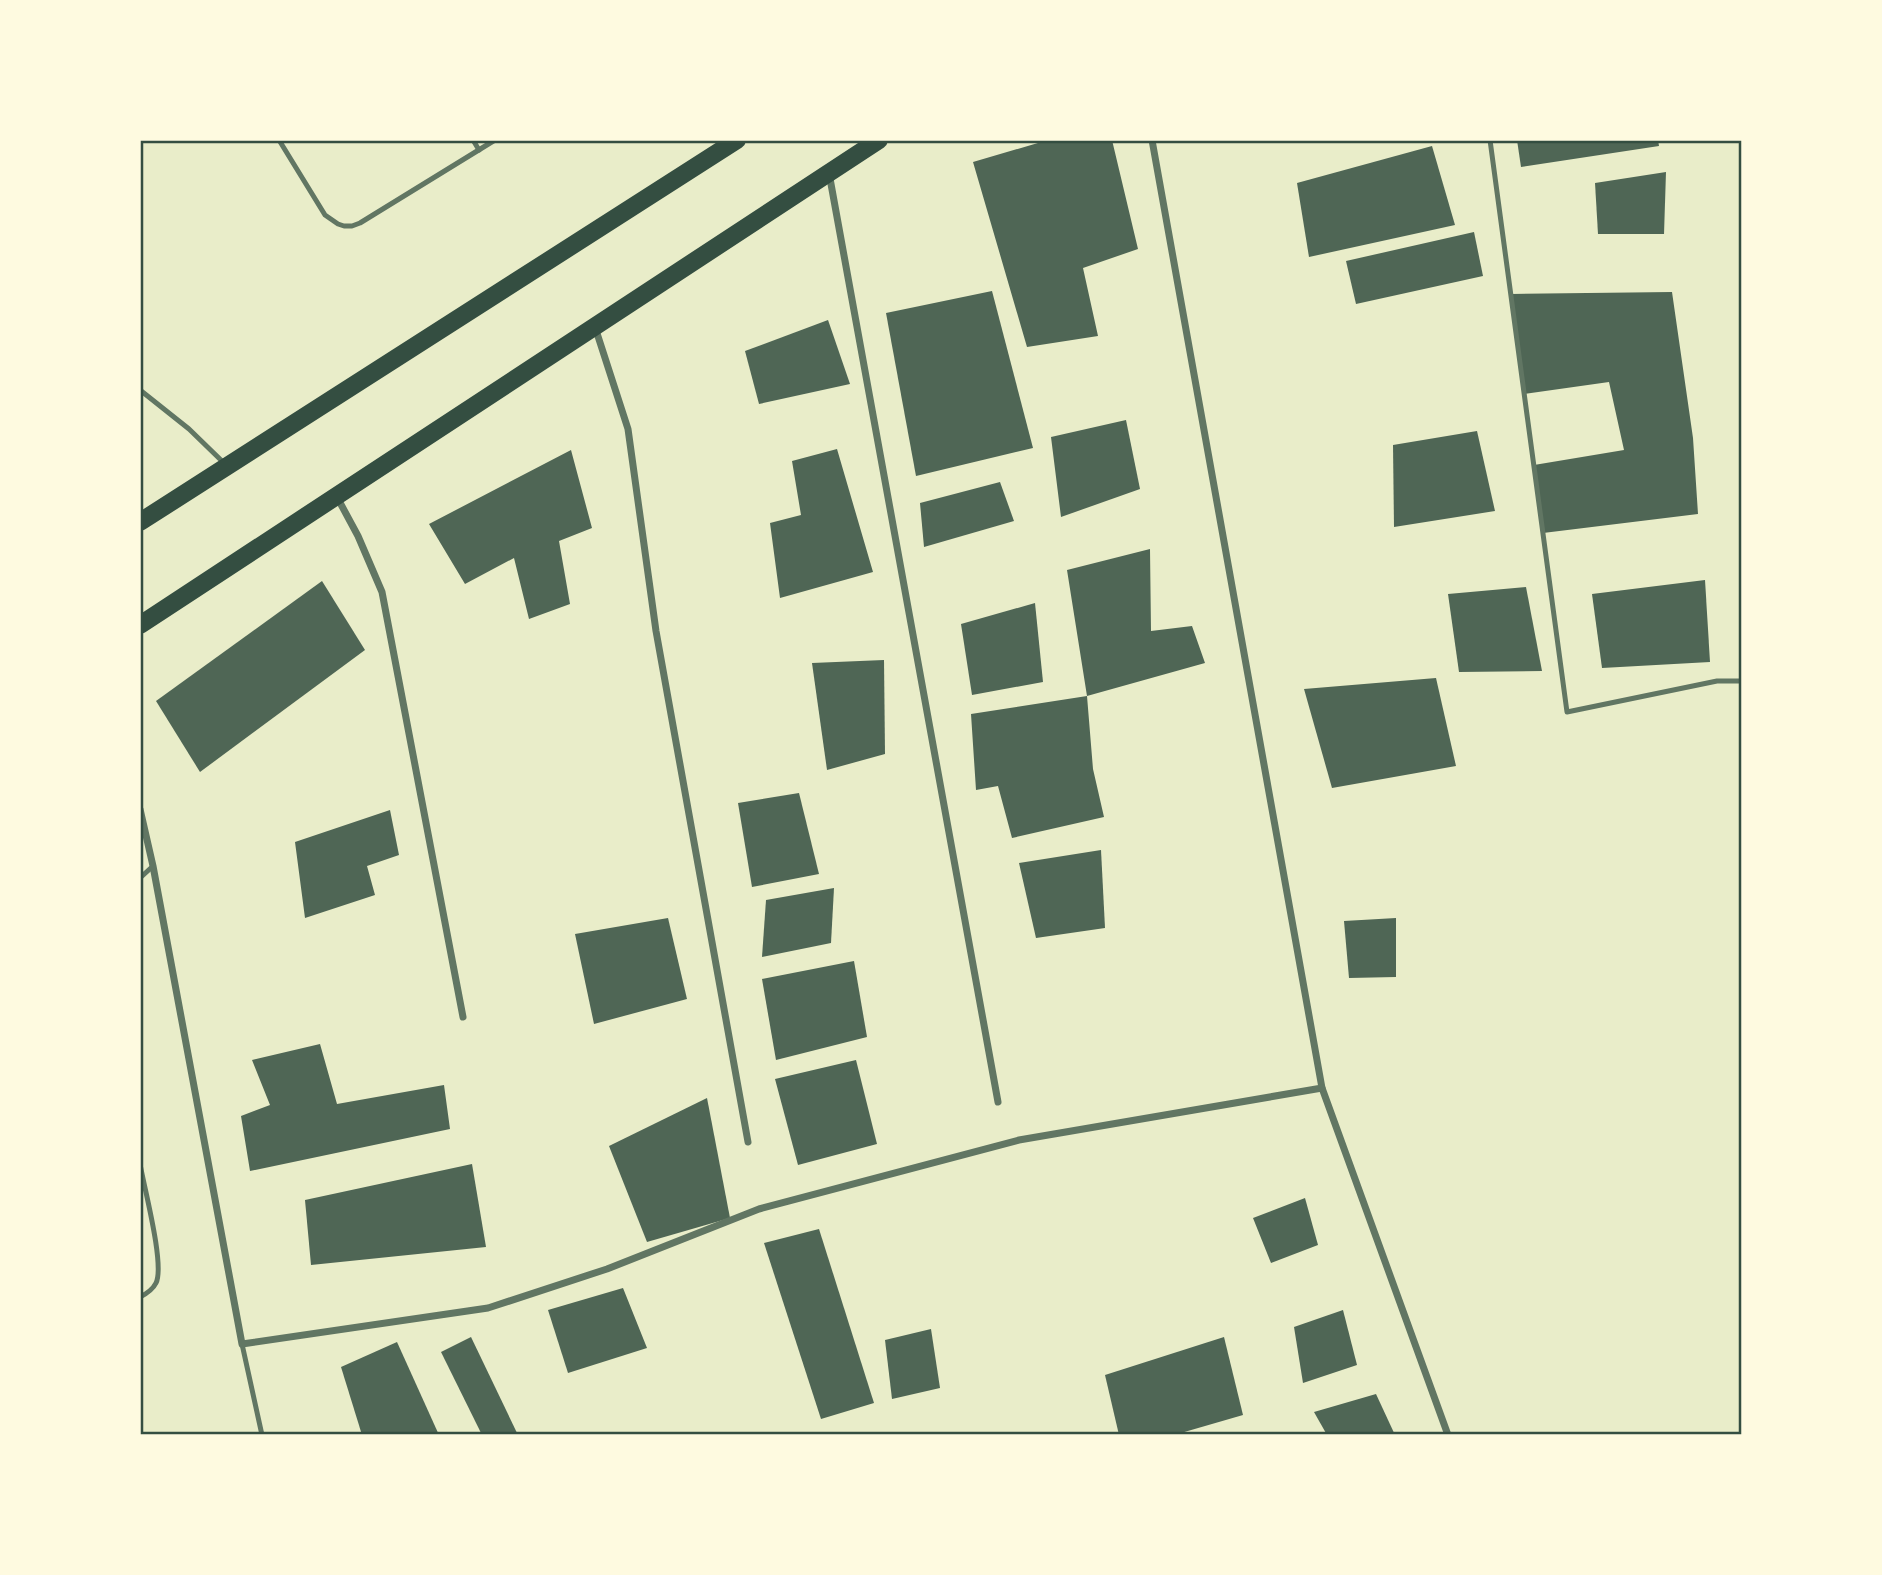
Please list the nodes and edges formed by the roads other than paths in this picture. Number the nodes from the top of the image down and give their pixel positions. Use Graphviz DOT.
graph roads {
  1 [pos="279,140"];
  2 [pos="473,140"];
  3 [pos="495,140"];
  4 [pos="737,140"];
  5 [pos="879,140"];
  6 [pos="1152,140"];
  7 [pos="1490,140"];
  8 [pos="479,150"];
  9 [pos="829,173"];
  10 [pos="595,326"];
  11 [pos="140,390"];
  12 [pos="227,466"];
  13 [pos="336,496"];
  14 [pos="140,522"];
  15 [pos="140,625"];
  16 [pos="1742,681"];
  17 [pos="140,808"];
  18 [pos="153,866"];
  19 [pos="140,878"];
  20 [pos="463,1017"];
  21 [pos="1322,1088"];
  22 [pos="998,1102"];
  23 [pos="748,1142"];
  24 [pos="140,1164"];
  25 [pos="140,1297"];
  26 [pos="242,1344"];
  27 [pos="262,1435"];
  28 [pos="1448,1435"];
  1 -- 8 [label="lane"];
  2 -- 8 [label="lane"];
  3 -- 8 [label="lane"];
  4 -- 12 [label="main road"];
  5 -- 9 [label="main road"];
  6 -- 21 [label="street"];
  7 -- 16 [label="lane"];
  9 -- 10 [label="main road"];
  9 -- 22 [label="street"];
  10 -- 13 [label="main road"];
  10 -- 23 [label="street"];
  11 -- 12 [label="lane"];
  12 -- 14 [label="main road"];
  13 -- 15 [label="main road"];
  13 -- 20 [label="street"];
  17 -- 18 [label="street"];
  18 -- 19 [label="lane"];
  18 -- 26 [label="street"];
  21 -- 26 [label="street"];
  21 -- 28 [label="street"];
  24 -- 25 [label="lane"];
  26 -- 27 [label="lane"];
}
